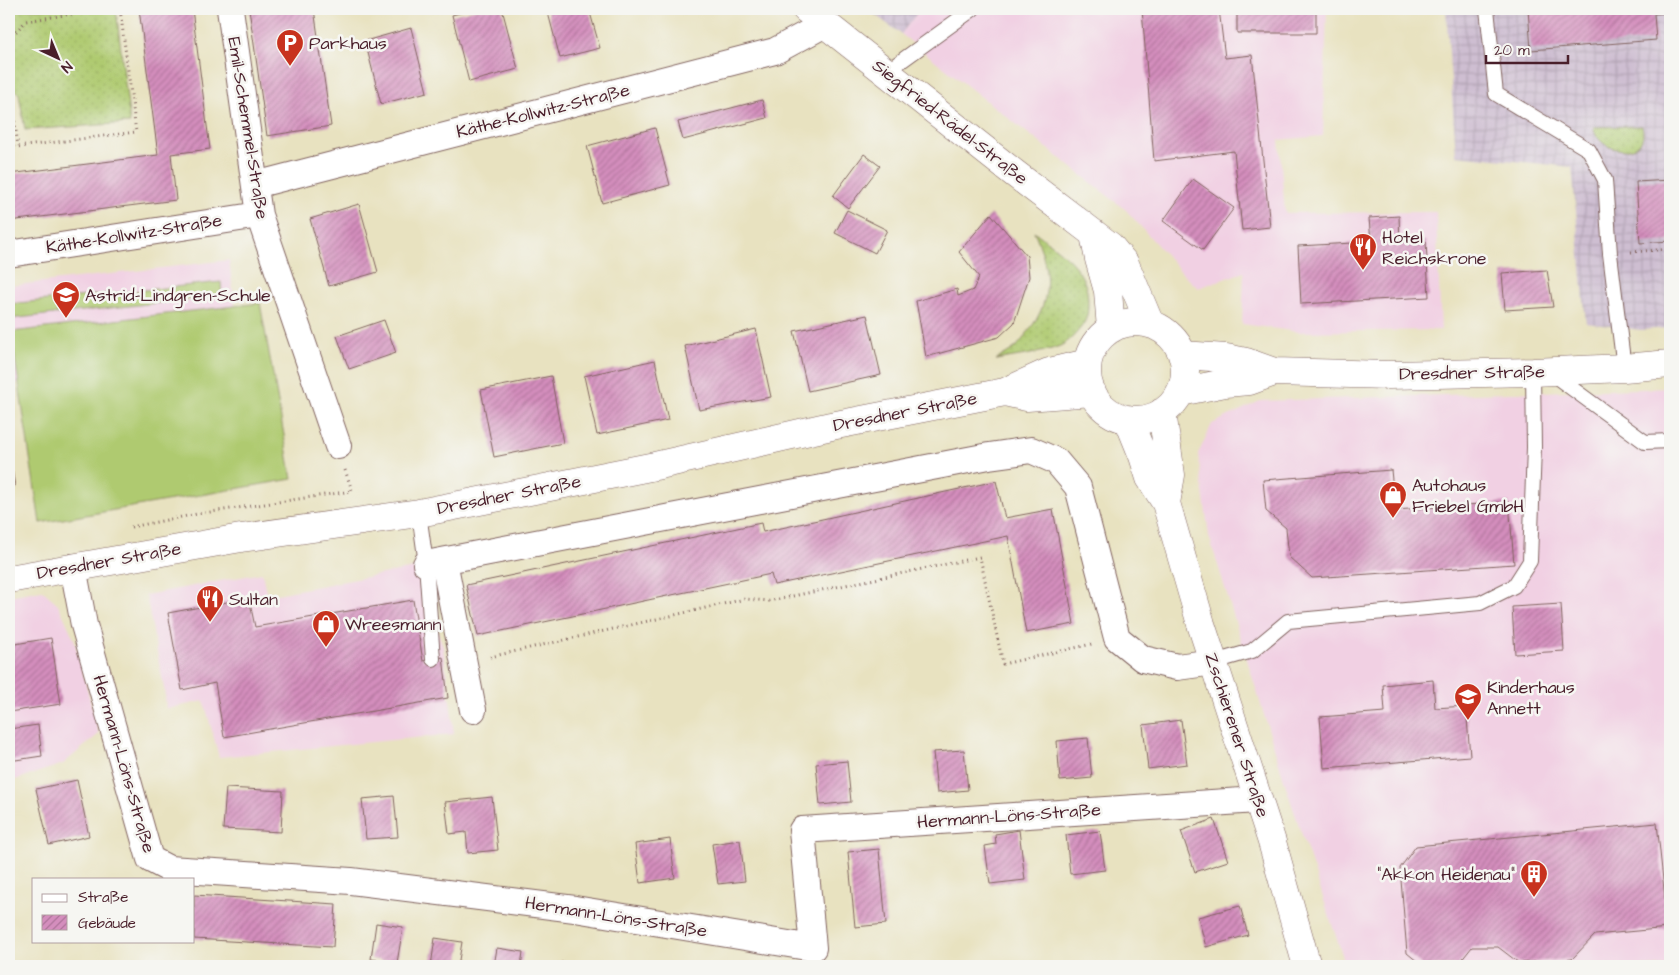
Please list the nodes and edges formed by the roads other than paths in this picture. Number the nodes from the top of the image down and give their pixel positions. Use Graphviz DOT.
graph roads {
  1 [pos="230,9"];
  2 [pos="973,9"];
  3 [pos="1487,9"];
  4 [pos="816,17"];
  5 [pos="886,72"];
  6 [pos="255,185"];
  7 [pos="259,215"];
  8 [pos="1094,235"];
  9 [pos="9,254"];
  10 [pos="1150,324"];
  11 [pos="1111,329"];
  12 [pos="1182,356"];
  13 [pos="1087,363"];
  14 [pos="1670,364"];
  15 [pos="1624,368"];
  16 [pos="1274,372"];
  17 [pos="1541,372"];
  18 [pos="1005,392"];
  19 [pos="1092,392"];
  20 [pos="1180,392"];
  21 [pos="1162,412"];
  22 [pos="1128,419"];
  23 [pos="1670,441"];
  24 [pos="338,446"];
  25 [pos="1166,503"];
  26 [pos="419,513"];
  27 [pos="435,562"];
  28 [pos="73,567"];
  29 [pos="9,579"];
  30 [pos="433,659"];
  31 [pos="1214,662"];
  32 [pos="473,710"];
  33 [pos="1257,800"];
  34 [pos="814,957"];
  35 [pos="1307,966"];
  1 -- 6 [label="street, Emil-Schemmel-Straße"];
  2 -- 5 [label="lane"];
  3 -- 15 [label="lane"];
  4 -- 5 [label="street, Siegfried-Rädel-Straße"];
  4 -- 6 [label="street, Käthe-Kollwitz-Straße"];
  5 -- 8 [label="street, Siegfried-Rädel-Straße"];
  6 -- 7 [label="street, Emil-Schemmel-Straße"];
  7 -- 9 [label="street, Käthe-Kollwitz-Straße"];
  7 -- 24 [label="street, Emil-Schemmel-Straße"];
  8 -- 10 [label="street, Siegfried-Rädel-Straße"];
  8 -- 11 [label="street"];
  10 -- 11 [label="street"];
  10 -- 12 [label="street"];
  11 -- 13 [label="street"];
  12 -- 16 [label="street, Dresdner Straße"];
  12 -- 20 [label="street"];
  13 -- 18 [label="street, Dresdner Straße"];
  13 -- 19 [label="street"];
  14 -- 15 [label="street, Dresdner Straße"];
  15 -- 17 [label="street, Dresdner Straße"];
  16 -- 17 [label="street, Dresdner Straße"];
  16 -- 20 [label="street, Dresdner Straße"];
  17 -- 23 [label="lane"];
  17 -- 31 [label="lane"];
  18 -- 19 [label="street, Dresdner Straße"];
  18 -- 26 [label="street, Dresdner Straße"];
  19 -- 22 [label="street"];
  20 -- 21 [label="street"];
  21 -- 22 [label="street"];
  21 -- 25 [label="street, Zschierener Straße"];
  22 -- 25 [label="street, Zschierener Straße"];
  25 -- 31 [label="street, Zschierener Straße"];
  26 -- 27 [label="lane"];
  26 -- 28 [label="street, Dresdner Straße"];
  27 -- 30 [label="lane"];
  27 -- 31 [label="street"];
  27 -- 32 [label="street"];
  28 -- 29 [label="street, Dresdner Straße"];
  28 -- 34 [label="street, Hermann-Löns-Straße"];
  31 -- 33 [label="street, Zschierener Straße"];
  33 -- 34 [label="street, Hermann-Löns-Straße"];
  33 -- 35 [label="street, Zschierener Straße"];
}
